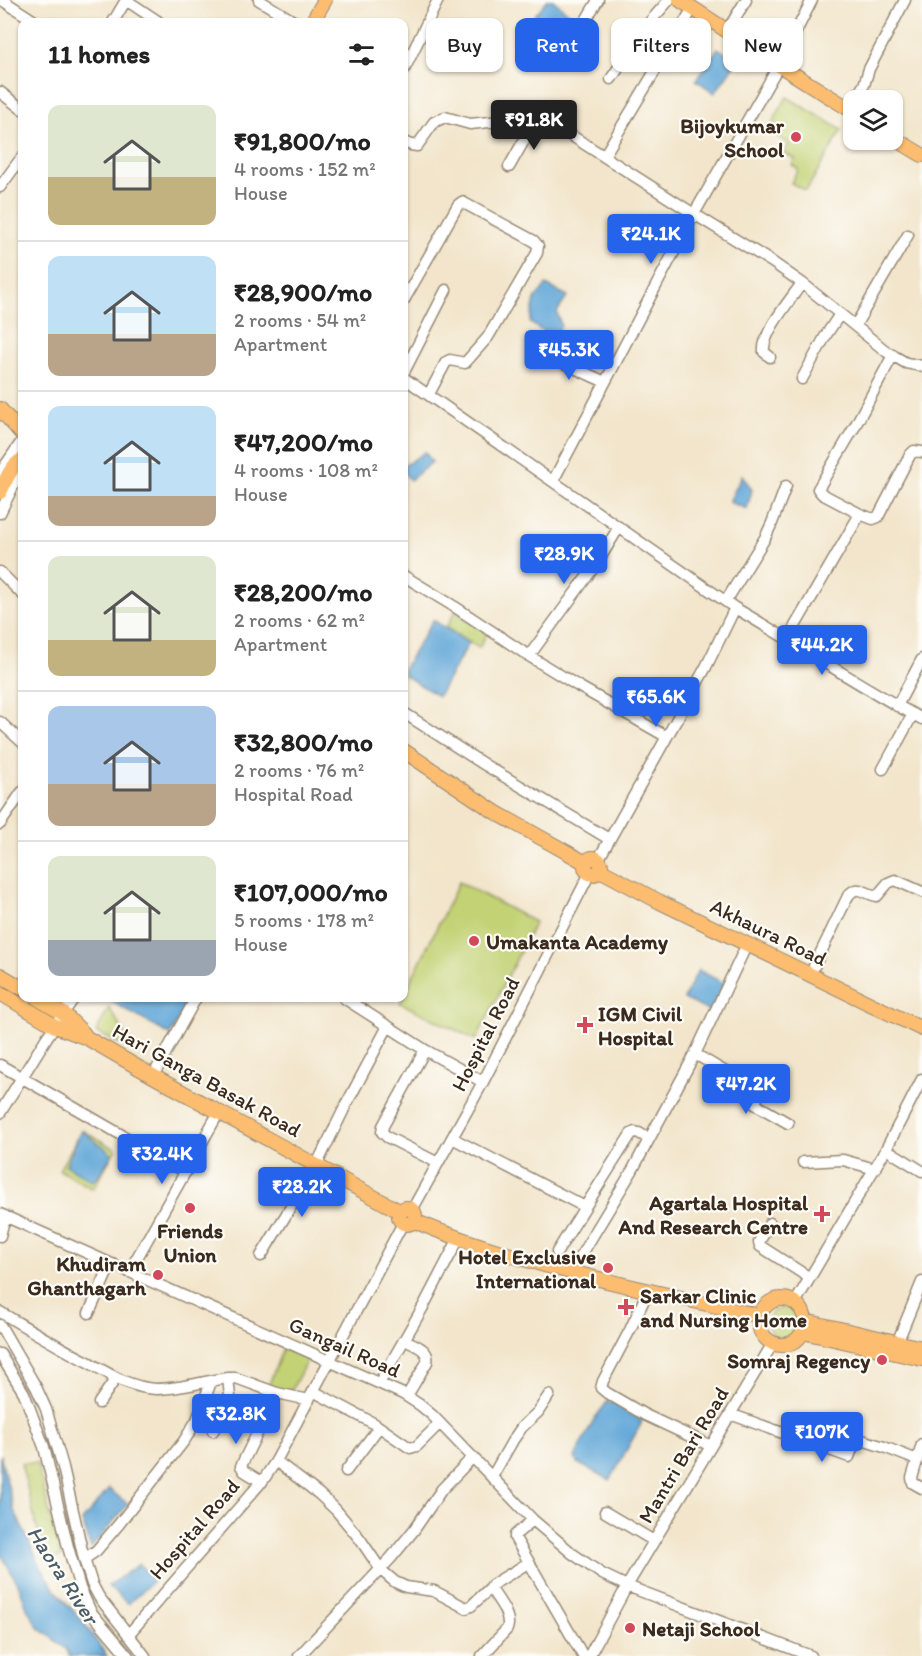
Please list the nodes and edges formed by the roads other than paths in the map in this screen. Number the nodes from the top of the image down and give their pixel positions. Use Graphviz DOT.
graph roads {
  1 [pos="2,0"];
  2 [pos="126,0"];
  3 [pos="259,0"];
  4 [pos="325,0"];
  5 [pos="438,0"];
  6 [pos="598,0"];
  7 [pos="669,0"];
  8 [pos="680,0"];
  9 [pos="746,0"];
  10 [pos="812,0"];
  11 [pos="904,0"];
  12 [pos="693,9"];
  13 [pos="30,18"];
  14 [pos="115,18"];
  15 [pos="153,18"];
  16 [pos="288,18"];
  17 [pos="314,18"];
  18 [pos="587,18"];
  19 [pos="735,18"];
  20 [pos="803,18"];
  21 [pos="723,28"];
  22 [pos="408,62"];
  23 [pos="775,72"];
  24 [pos="791,72"];
  25 [pos="611,79"];
  26 [pos="861,90"];
  27 [pos="0,92"];
  28 [pos="843,101"];
  29 [pos="18,106"];
  30 [pos="534,121"];
  31 [pos="408,144"];
  32 [pos="903,144"];
  33 [pos="922,155"];
  34 [pos="604,156"];
  35 [pos="18,163"];
  36 [pos="509,167"];
  37 [pos="0,187"];
  38 [pos="694,214"];
  39 [pos="908,235"];
  40 [pos="802,283"];
  41 [pos="446,290"];
  42 [pos="408,293"];
  43 [pos="840,314"];
  44 [pos="855,326"];
  45 [pos="544,354"];
  46 [pos="893,355"];
  47 [pos="770,357"];
  48 [pos="408,364"];
  49 [pos="922,366"];
  50 [pos="802,379"];
  51 [pos="408,381"];
  52 [pos="605,382"];
  53 [pos="429,394"];
  54 [pos="0,409"];
  55 [pos="18,429"];
  56 [pos="18,446"];
  57 [pos="922,452"];
  58 [pos="18,462"];
  59 [pos="0,472"];
  60 [pos="18,476"];
  61 [pos="553,481"];
  62 [pos="786,486"];
  63 [pos="0,492"];
  64 [pos="0,513"];
  65 [pos="860,514"];
  66 [pos="619,527"];
  67 [pos="0,573"];
  68 [pos="408,582"];
  69 [pos="18,590"];
  70 [pos="731,604"];
  71 [pos="788,638"];
  72 [pos="529,656"];
  73 [pos="922,659"];
  74 [pos="897,706"];
  75 [pos="408,716"];
  76 [pos="918,717"];
  77 [pos="0,722"];
  78 [pos="667,736"];
  79 [pos="18,738"];
  80 [pos="408,754"];
  81 [pos="883,769"];
  82 [pos="18,798"];
  83 [pos="0,824"];
  84 [pos="609,839"];
  85 [pos="593,866"];
  86 [pos="922,892"];
  87 [pos="747,944"];
  88 [pos="0,975"];
  89 [pos="810,975"];
  90 [pos="0,984"];
  91 [pos="18,986"];
  92 [pos="0,993"];
  93 [pos="18,995"];
  94 [pos="18,1001"];
  95 [pos="20,1002"];
  96 [pos="30,1002"];
  97 [pos="41,1002"];
  98 [pos="71,1002"];
  99 [pos="194,1002"];
  100 [pos="350,1002"];
  101 [pos="59,1020"];
  102 [pos="388,1026"];
  103 [pos="922,1029"];
  104 [pos="425,1050"];
  105 [pos="695,1054"];
  106 [pos="0,1065"];
  107 [pos="153,1076"];
  108 [pos="22,1077"];
  109 [pos="922,1079"];
  110 [pos="483,1082"];
  111 [pos="219,1112"];
  112 [pos="0,1113"];
  113 [pos="788,1123"];
  114 [pos="452,1138"];
  115 [pos="649,1139"];
  116 [pos="886,1149"];
  117 [pos="802,1162"];
  118 [pos="438,1163"];
  119 [pos="317,1164"];
  120 [pos="875,1168"];
  121 [pos="922,1171"];
  122 [pos="186,1172"];
  123 [pos="585,1207"];
  124 [pos="3,1215"];
  125 [pos="407,1216"];
  126 [pos="770,1223"];
  127 [pos="0,1236"];
  128 [pos="459,1238"];
  129 [pos="557,1252"];
  130 [pos="261,1256"];
  131 [pos="111,1263"];
  132 [pos="129,1272"];
  133 [pos="571,1272"];
  134 [pos="810,1278"];
  135 [pos="922,1282"];
  136 [pos="648,1291"];
  137 [pos="795,1304"];
  138 [pos="0,1312"];
  139 [pos="88,1313"];
  140 [pos="760,1316"];
  141 [pos="0,1325"];
  142 [pos="804,1326"];
  143 [pos="405,1340"];
  144 [pos="773,1342"];
  145 [pos="897,1343"];
  146 [pos="922,1348"];
  147 [pos="0,1354"];
  148 [pos="922,1359"];
  149 [pos="330,1361"];
  150 [pos="116,1378"];
  151 [pos="228,1378"];
  152 [pos="211,1382"];
  153 [pos="380,1382"];
  154 [pos="277,1393"];
  155 [pos="311,1395"];
  156 [pos="549,1395"];
  157 [pos="406,1396"];
  158 [pos="99,1403"];
  159 [pos="730,1414"];
  160 [pos="440,1423"];
  161 [pos="380,1427"];
  162 [pos="213,1431"];
  163 [pos="922,1444"];
  164 [pos="711,1446"];
  165 [pos="473,1457"];
  166 [pos="916,1460"];
  167 [pos="276,1461"];
  168 [pos="346,1471"];
  169 [pos="492,1477"];
  170 [pos="262,1482"];
  171 [pos="922,1488"];
  172 [pos="605,1512"];
  173 [pos="533,1520"];
  174 [pos="654,1541"];
  175 [pos="84,1559"];
  176 [pos="528,1563"];
  177 [pos="381,1570"];
  178 [pos="627,1586"];
  179 [pos="491,1587"];
  180 [pos="128,1635"];
  181 [pos="128,1656"];
  182 [pos="144,1656"];
  183 [pos="299,1656"];
  184 [pos="482,1656"];
  185 [pos="583,1656"];
  186 [pos="589,1656"];
  187 [pos="812,1656"];
  1 -- 13 [label="street"];
  2 -- 14 [label="street"];
  2 -- 15 [label="street"];
  3 -- 16 [label="street"];
  4 -- 17 [label="main road"];
  5 -- 22 [label="street"];
  6 -- 18 [label="street"];
  7 -- 25 [label="street"];
  8 -- 12 [label="main road"];
  9 -- 19 [label="street"];
  10 -- 20 [label="street"];
  11 -- 26 [label="street"];
  12 -- 21 [label="main road"];
  12 -- 34 [label="street"];
  23 -- 38 [label="street"];
  24 -- 28 [label="main road"];
  27 -- 29 [label="street"];
  30 -- 31 [label="street"];
  30 -- 34 [label="street"];
  30 -- 36 [label="street"];
  32 -- 33 [label="main road"];
  34 -- 38 [label="street"];
  35 -- 37 [label="street"];
  38 -- 40 [label="street"];
  38 -- 52 [label="street"];
  39 -- 44 [label="street"];
  40 -- 43 [label="street"];
  40 -- 47 [label="street"];
  41 -- 48 [label="street"];
  42 -- 53 [label="street"];
  43 -- 44 [label="street"];
  43 -- 50 [label="street"];
  44 -- 46 [label="street"];
  45 -- 52 [label="street"];
  46 -- 49 [label="street"];
  46 -- 65 [label="street"];
  51 -- 53 [label="street"];
  52 -- 61 [label="street"];
  53 -- 61 [label="street"];
  54 -- 55 [label="main road"];
  56 -- 59 [label="street"];
  57 -- 65 [label="street"];
  58 -- 63 [label="main road"];
  60 -- 64 [label="street"];
  61 -- 66 [label="street"];
  62 -- 70 [label="street, Hospital Road"];
  65 -- 71 [label="street"];
  66 -- 70 [label="street"];
  66 -- 72 [label="street"];
  67 -- 69 [label="street"];
  68 -- 72 [label="street"];
  70 -- 71 [label="street"];
  70 -- 78 [label="street, Hospital Road"];
  71 -- 74 [label="street"];
  72 -- 78 [label="street"];
  73 -- 74 [label="street"];
  74 -- 76 [label="street"];
  75 -- 84 [label="street"];
  76 -- 81 [label="street"];
  77 -- 79 [label="street"];
  78 -- 84 [label="street, Hospital Road"];
  80 -- 85 [label="main road, Akhaura Road"];
  82 -- 83 [label="street"];
  84 -- 85 [label="street, Hospital Road"];
  85 -- 87 [label="main road, Akhaura Road"];
  85 -- 110 [label="street, Hospital Road"];
  86 -- 89 [label="street"];
  87 -- 89 [label="main road, Akhaura Road"];
  87 -- 105 [label="street"];
  88 -- 91 [label="main road"];
  89 -- 103 [label="main road, Akhaura Road"];
  90 -- 93 [label="main road"];
  92 -- 94 [label="main road"];
  95 -- 101 [label="main road"];
  96 -- 101 [label="main road"];
  97 -- 101 [label="main road"];
  98 -- 101 [label="street"];
  99 -- 107 [label="street"];
  100 -- 102 [label="street"];
  101 -- 107 [label="main road, Hari Ganga Basak Road"];
  101 -- 108 [label="street"];
  102 -- 104 [label="street"];
  102 -- 119 [label="street"];
  104 -- 110 [label="street"];
  104 -- 118 [label="street"];
  105 -- 113 [label="street"];
  105 -- 115 [label="street"];
  106 -- 108 [label="street"];
  107 -- 111 [label="main road, Hari Ganga Basak Road"];
  108 -- 112 [label="street"];
  108 -- 122 [label="street"];
  109 -- 116 [label="street"];
  110 -- 114 [label="street, Hospital Road"];
  111 -- 119 [label="main road, Hari Ganga Basak Road"];
  111 -- 122 [label="street"];
  114 -- 118 [label="street, Hospital Road"];
  114 -- 123 [label="street"];
  115 -- 123 [label="street"];
  115 -- 133 [label="street"];
  116 -- 120 [label="street"];
  116 -- 121 [label="street"];
  117 -- 120 [label="street"];
  118 -- 125 [label="street, Hospital Road"];
  119 -- 125 [label="main road, Hari Ganga Basak Road"];
  119 -- 130 [label="street"];
  120 -- 134 [label="street"];
  122 -- 132 [label="street"];
  123 -- 129 [label="street"];
  124 -- 127 [label="street"];
  124 -- 131 [label="street, Gangail Road"];
  125 -- 128 [label="main road, Hari Ganga Basak Road"];
  125 -- 149 [label="street, Hospital Road"];
  126 -- 134 [label="street"];
  128 -- 133 [label="main road, Hari Ganga Basak Road"];
  128 -- 143 [label="street"];
  131 -- 132 [label="street, Gangail Road"];
  131 -- 139 [label="street"];
  132 -- 149 [label="street, Gangail Road"];
  133 -- 136 [label="main road, Hari Ganga Basak Road"];
  134 -- 137 [label="street"];
  135 -- 145 [label="street"];
  136 -- 140 [label="main road, Hari Ganga Basak Road"];
  136 -- 164 [label="street"];
  137 -- 140 [label="main road"];
  137 -- 142 [label="main road"];
  138 -- 150 [label="street"];
  140 -- 144 [label="main road"];
  141 -- 175 [label="street"];
  142 -- 144 [label="main road"];
  142 -- 145 [label="main road"];
  142 -- 148 [label="main road"];
  143 -- 153 [label="street"];
  143 -- 157 [label="street"];
  144 -- 159 [label="street, Mantri Bari Road"];
  145 -- 146 [label="main road"];
  147 -- 181 [label="street"];
  149 -- 153 [label="street, Gangail Road"];
  149 -- 155 [label="street, Hospital Road"];
  150 -- 152 [label="street"];
  150 -- 158 [label="street"];
  151 -- 152 [label="street"];
  151 -- 154 [label="street"];
  151 -- 162 [label="street"];
  152 -- 175 [label="street"];
  153 -- 157 [label="street, Gangail Road"];
  154 -- 155 [label="street"];
  154 -- 170 [label="street"];
  155 -- 161 [label="street"];
  155 -- 167 [label="street, Hospital Road"];
  156 -- 169 [label="street"];
  157 -- 160 [label="street, Gangail Road"];
  159 -- 164 [label="street, Mantri Bari Road"];
  159 -- 166 [label="street"];
  160 -- 161 [label="street"];
  160 -- 165 [label="street, Gangail Road"];
  161 -- 168 [label="street"];
  163 -- 166 [label="street"];
  164 -- 174 [label="street, Mantri Bari Road"];
  165 -- 169 [label="street, Gangail Road"];
  165 -- 177 [label="street"];
  166 -- 171 [label="street"];
  167 -- 170 [label="street, Hospital Road"];
  167 -- 177 [label="street"];
  169 -- 173 [label="street, Gangail Road"];
  170 -- 180 [label="street, Hospital Road"];
  172 -- 174 [label="street"];
  173 -- 176 [label="street"];
  173 -- 178 [label="street, Gangail Road"];
  174 -- 178 [label="street, Mantri Bari Road"];
  175 -- 180 [label="street"];
  176 -- 179 [label="street"];
  176 -- 185 [label="street"];
  177 -- 179 [label="street"];
  177 -- 183 [label="street"];
  178 -- 186 [label="street, Mantri Bari Road"];
  178 -- 187 [label="street, Gangail Road"];
  179 -- 184 [label="street"];
  180 -- 182 [label="street"];
}
